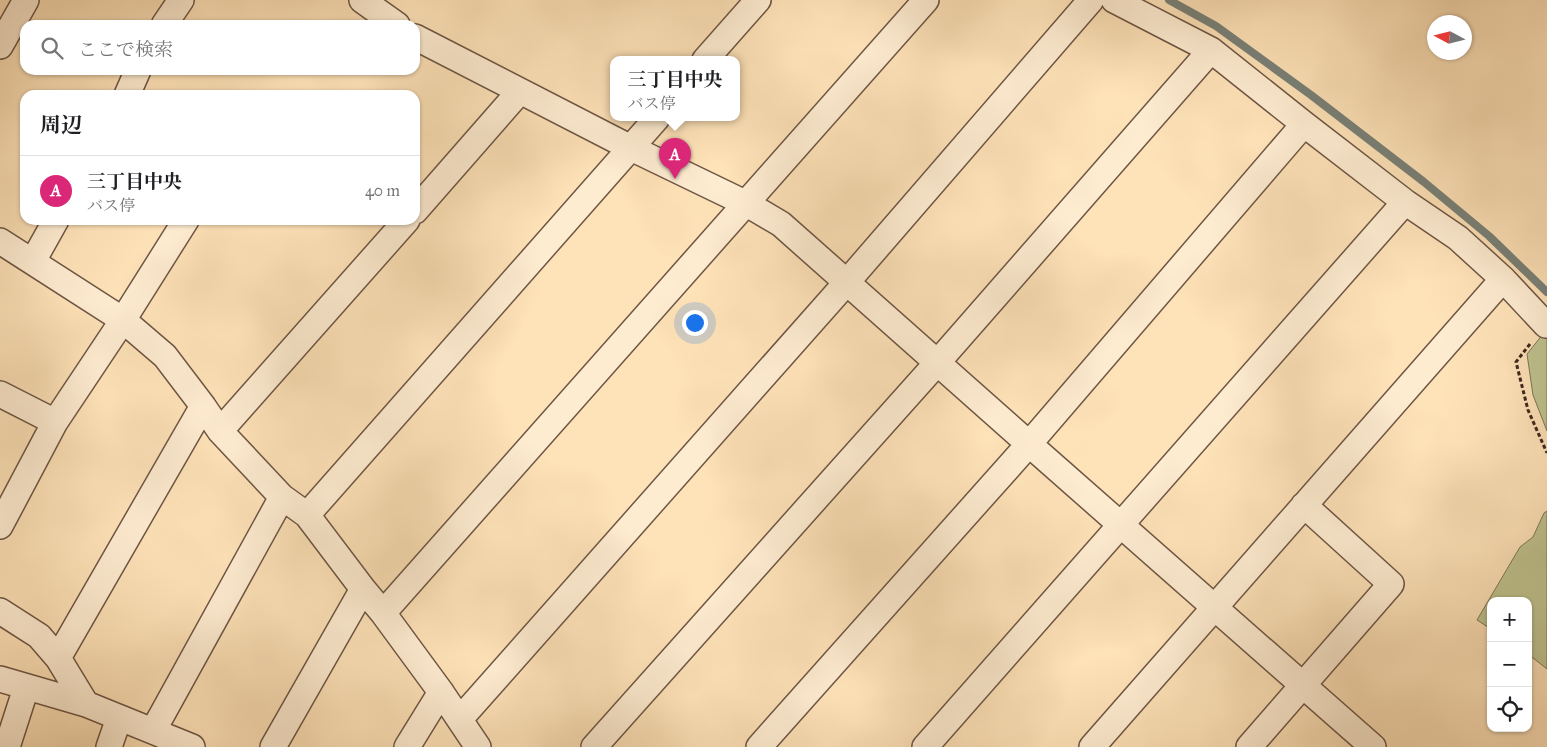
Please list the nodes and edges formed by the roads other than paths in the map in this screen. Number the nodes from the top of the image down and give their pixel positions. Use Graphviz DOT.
graph roads {
  1 [pos="26,0"];
  2 [pos="181,0"];
  3 [pos="362,0"];
  4 [pos="758,0"];
  5 [pos="926,0"];
  6 [pos="1091,0"];
  7 [pos="1114,0"];
  8 [pos="167,20"];
  9 [pos="390,20"];
  10 [pos="420,40"];
  11 [pos="0,46"];
  12 [pos="1211,50"];
  13 [pos="709,56"];
  14 [pos="136,75"];
  15 [pos="129,90"];
  16 [pos="520,91"];
  17 [pos="654,121"];
  18 [pos="1304,124"];
  19 [pos="631,148"];
  20 [pos="1406,202"];
  21 [pos="420,204"];
  22 [pos="747,204"];
  23 [pos="53,225"];
  24 [pos="183,225"];
  25 [pos="403,225"];
  26 [pos="0,241"];
  27 [pos="33,261"];
  28 [pos="1504,279"];
  29 [pos="847,282"];
  30 [pos="123,320"];
  31 [pos="1546,325"];
  32 [pos="937,363"];
  33 [pos="0,394"];
  34 [pos="203,406"];
  35 [pos="55,422"];
  36 [pos="220,431"];
  37 [pos="1029,444"];
  38 [pos="282,497"];
  39 [pos="1304,505"];
  40 [pos="307,515"];
  41 [pos="1120,525"];
  42 [pos="0,526"];
  43 [pos="362,589"];
  44 [pos="1214,607"];
  45 [pos="0,611"];
  46 [pos="383,613"];
  47 [pos="58,658"];
  48 [pos="0,679"];
  49 [pos="1302,685"];
  50 [pos="26,688"];
  51 [pos="441,692"];
  52 [pos="86,704"];
  53 [pos="119,718"];
  54 [pos="460,719"];
  55 [pos="153,731"];
  56 [pos="7,747"];
  57 [pos="110,747"];
  58 [pos="192,747"];
  59 [pos="274,747"];
  60 [pos="407,747"];
  61 [pos="478,747"];
  62 [pos="594,747"];
  63 [pos="759,747"];
  64 [pos="925,747"];
  65 [pos="1092,747"];
  66 [pos="1248,747"];
  67 [pos="1373,747"];
  1 -- 11 [label="street"];
  2 -- 8 [label="street"];
  3 -- 9 [label="street"];
  4 -- 13 [label="street"];
  5 -- 22 [label="street"];
  6 -- 29 [label="street"];
  7 -- 12 [label="street"];
  10 -- 16 [label="street"];
  12 -- 18 [label="street"];
  12 -- 32 [label="street"];
  14 -- 15 [label="street"];
  16 -- 19 [label="street"];
  16 -- 21 [label="street"];
  17 -- 19 [label="street"];
  18 -- 20 [label="street"];
  18 -- 37 [label="street"];
  19 -- 22 [label="street"];
  19 -- 40 [label="street"];
  20 -- 28 [label="street"];
  20 -- 41 [label="street"];
  22 -- 29 [label="street"];
  22 -- 46 [label="street"];
  23 -- 27 [label="street"];
  24 -- 30 [label="street"];
  25 -- 36 [label="street"];
  26 -- 27 [label="street"];
  27 -- 30 [label="street"];
  28 -- 31 [label="street"];
  28 -- 39 [label="street"];
  29 -- 32 [label="street"];
  29 -- 54 [label="street"];
  30 -- 34 [label="street"];
  30 -- 35 [label="street"];
  32 -- 37 [label="street"];
  32 -- 62 [label="street"];
  33 -- 35 [label="street"];
  34 -- 36 [label="street"];
  34 -- 47 [label="street"];
  35 -- 42 [label="street"];
  36 -- 38 [label="street"];
  37 -- 41 [label="street"];
  37 -- 63 [label="street"];
  38 -- 40 [label="street"];
  38 -- 55 [label="street"];
  39 -- 44 [label="street"];
  39 -- 49 [label="street"];
  40 -- 43 [label="street"];
  41 -- 44 [label="street"];
  41 -- 64 [label="street"];
  43 -- 46 [label="street"];
  43 -- 59 [label="street"];
  44 -- 49 [label="street"];
  44 -- 65 [label="street"];
  45 -- 47 [label="street"];
  46 -- 51 [label="street"];
  47 -- 52 [label="street"];
  48 -- 50 [label="street"];
  49 -- 66 [label="street"];
  49 -- 67 [label="street"];
  50 -- 52 [label="street"];
  50 -- 56 [label="street"];
  51 -- 54 [label="street"];
  51 -- 60 [label="street"];
  52 -- 53 [label="street"];
  53 -- 55 [label="street"];
  53 -- 57 [label="street"];
  54 -- 61 [label="street"];
  55 -- 58 [label="street"];
}
